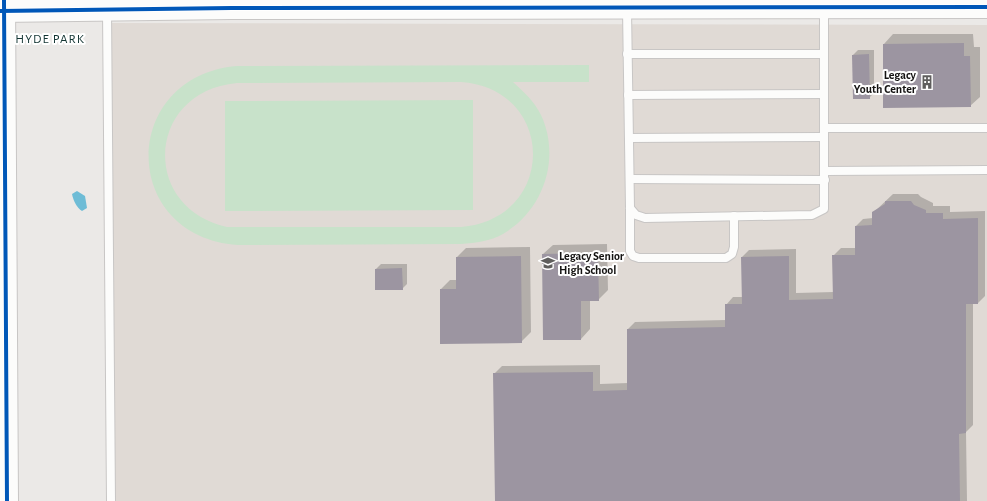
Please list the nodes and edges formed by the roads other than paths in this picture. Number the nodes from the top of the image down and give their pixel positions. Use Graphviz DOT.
graph roads {
  1 [pos="925,3"];
  2 [pos="308,4"];
  3 [pos="516,4"];
  4 [pos="721,4"];
  5 [pos="106,5"];
  6 [pos="824,7"];
  7 [pos="987,7"];
  8 [pos="3,8"];
  9 [pos="627,8"];
  10 [pos="627,54"];
  11 [pos="824,54"];
  12 [pos="824,94"];
  13 [pos="628,95"];
  14 [pos="824,128"];
  15 [pos="987,128"];
  16 [pos="824,137"];
  17 [pos="629,138"];
  18 [pos="987,170"];
  19 [pos="825,171"];
  20 [pos="630,179"];
  21 [pos="825,180"];
  22 [pos="630,208"];
  23 [pos="734,216"];
  24 [pos="3,267"];
  25 [pos="7,501"];
  26 [pos="111,501"];
  1 -- 6 [label="street"];
  1 -- 7 [label="street"];
  2 -- 3 [label="street"];
  2 -- 5 [label="street"];
  3 -- 9 [label="street"];
  4 -- 6 [label="street"];
  4 -- 9 [label="street"];
  5 -- 8 [label="street"];
  5 -- 26 [label="lane"];
  6 -- 11 [label="lane"];
  8 -- 24 [label="street"];
  9 -- 10 [label="lane"];
  10 -- 11 [label="lane"];
  10 -- 13 [label="lane"];
  11 -- 12 [label="lane"];
  12 -- 13 [label="lane"];
  12 -- 14 [label="lane"];
  13 -- 17 [label="lane"];
  14 -- 15 [label="lane"];
  14 -- 16 [label="lane"];
  16 -- 17 [label="lane"];
  16 -- 19 [label="lane"];
  17 -- 20 [label="lane"];
  18 -- 19 [label="lane"];
  19 -- 21 [label="lane"];
  20 -- 21 [label="lane"];
  20 -- 22 [label="lane"];
  21 -- 23 [label="lane"];
  22 -- 23 [label="lane"];
  22 -- 23 [label="lane"];
  24 -- 25 [label="street"];
}
